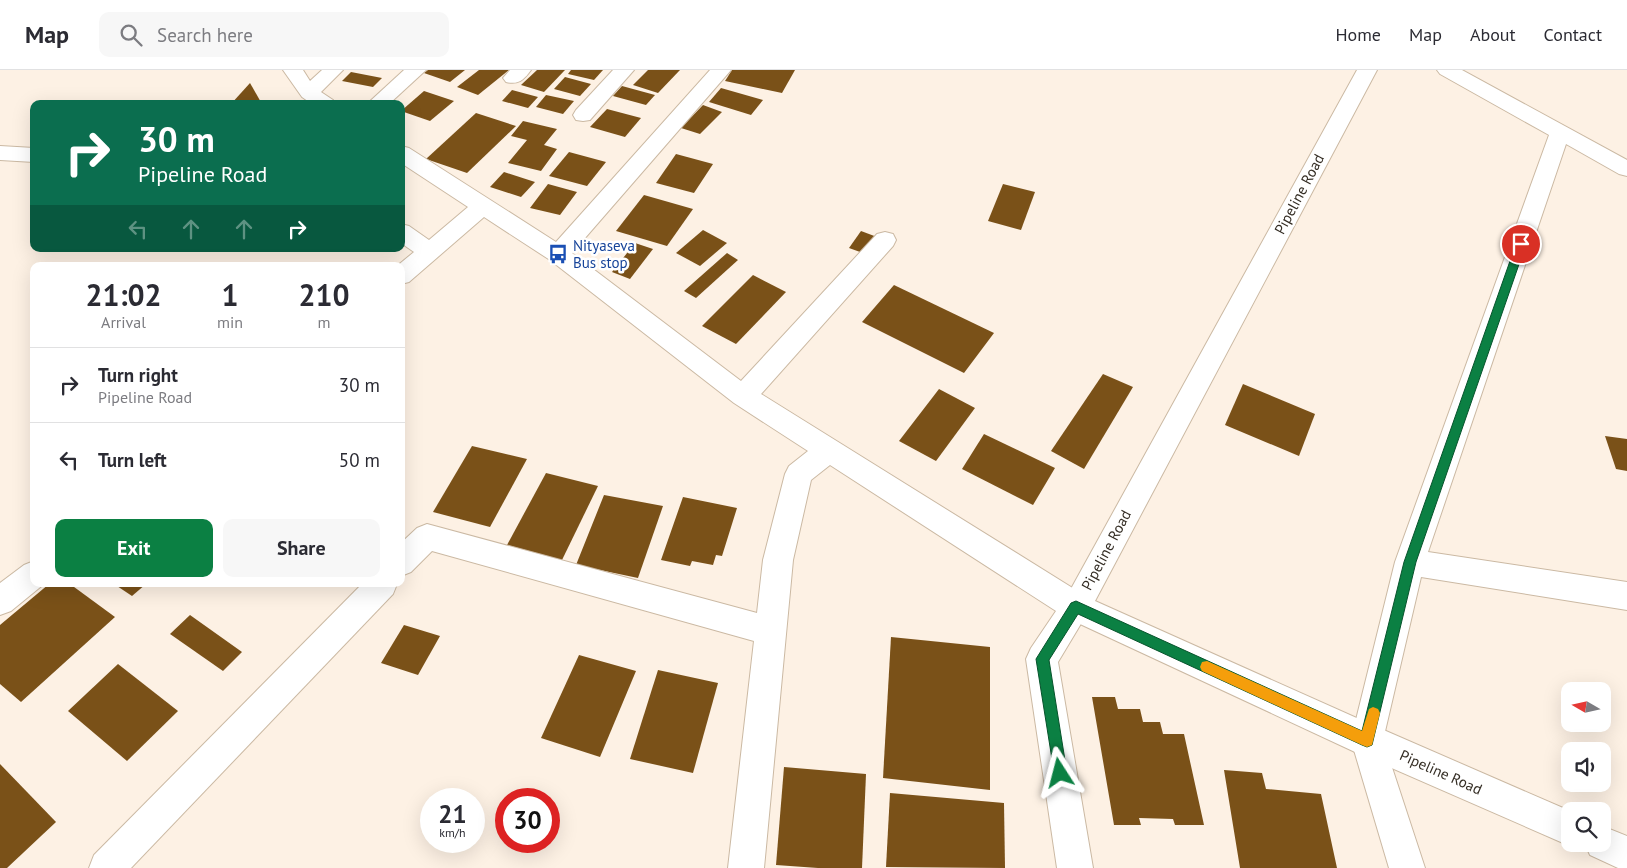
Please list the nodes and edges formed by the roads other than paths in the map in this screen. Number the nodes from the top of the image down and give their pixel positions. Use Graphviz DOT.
graph roads {
  1 [pos="293,70"];
  2 [pos="333,70"];
  3 [pos="416,70"];
  4 [pos="624,70"];
  5 [pos="721,70"];
  6 [pos="1367,70"];
  7 [pos="1447,70"];
  8 [pos="309,92"];
  9 [pos="320,100"];
  10 [pos="382,100"];
  11 [pos="583,116"];
  12 [pos="1560,132"];
  13 [pos="1627,152"];
  14 [pos="0,153"];
  15 [pos="30,156"];
  16 [pos="405,156"];
  17 [pos="1605,157"];
  18 [pos="1627,169"];
  19 [pos="482,207"];
  20 [pos="405,235"];
  21 [pos="885,240"];
  22 [pos="430,252"];
  23 [pos="558,254"];
  24 [pos="405,273"];
  25 [pos="743,396"];
  26 [pos="829,450"];
  27 [pos="405,559"];
  28 [pos="1410,562"];
  29 [pos="30,577"];
  30 [pos="379,587"];
  31 [pos="1627,596"];
  32 [pos="0,601"];
  33 [pos="1076,607"];
  34 [pos="770,631"];
  35 [pos="1367,740"];
  36 [pos="1561,825"];
  37 [pos="1611,848"];
  38 [pos="1627,854"];
  39 [pos="107,868"];
  40 [pos="746,868"];
  41 [pos="1075,868"];
  42 [pos="1407,868"];
  1 -- 8 [label="street"];
  2 -- 8 [label="street"];
  3 -- 10 [label="street"];
  4 -- 11 [label="street"];
  5 -- 23 [label="street"];
  6 -- 33 [label="street, Pipeline Road"];
  7 -- 12 [label="street"];
  8 -- 9 [label="street"];
  12 -- 17 [label="street"];
  12 -- 28 [label="street"];
  13 -- 17 [label="street"];
  14 -- 15 [label="street"];
  16 -- 19 [label="street"];
  17 -- 18 [label="street"];
  19 -- 22 [label="street"];
  19 -- 23 [label="street"];
  20 -- 22 [label="street"];
  21 -- 25 [label="street"];
  22 -- 24 [label="street"];
  23 -- 25 [label="street"];
  25 -- 26 [label="street"];
  26 -- 33 [label="street"];
  26 -- 34 [label="street"];
  27 -- 34 [label="street"];
  28 -- 31 [label="street"];
  28 -- 35 [label="street"];
  29 -- 32 [label="street"];
  30 -- 39 [label="street"];
  33 -- 35 [label="street, Pipeline Road"];
  33 -- 41 [label="street"];
  34 -- 40 [label="street"];
  35 -- 36 [label="street, Pipeline Road"];
  35 -- 42 [label="street"];
  37 -- 38 [label="street"];
}
